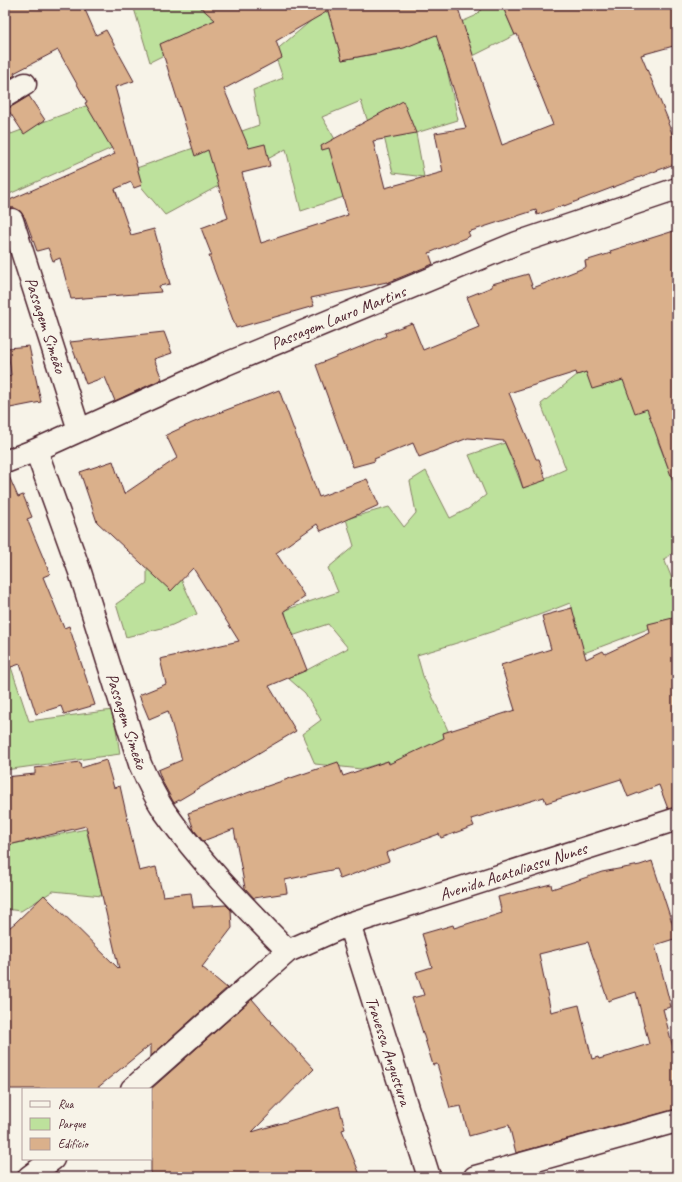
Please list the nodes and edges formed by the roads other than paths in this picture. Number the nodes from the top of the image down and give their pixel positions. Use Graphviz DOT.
graph roads {
  1 [pos="25,84"];
  2 [pos="5,96"];
  3 [pos="677,189"];
  4 [pos="12,220"];
  5 [pos="79,430"];
  6 [pos="36,450"];
  7 [pos="5,462"];
  8 [pos="677,819"];
  9 [pos="349,924"];
  10 [pos="288,951"];
  11 [pos="133,1088"];
  12 [pos="677,1121"];
  13 [pos="52,1160"];
  14 [pos="30,1177"];
  15 [pos="429,1177"];
  16 [pos="475,1177"];
  1 -- 2 [label="street"];
  3 -- 5 [label="street, Passagem Lauro Martins"];
  4 -- 5 [label="street, Passagem Simeão"];
  5 -- 6 [label="street, Passagem Lauro Martins"];
  6 -- 7 [label="street, Passagem Lauro Martins"];
  6 -- 10 [label="street, Passagem Simeão"];
  8 -- 9 [label="street, Avenida Acataliassu Nunes"];
  9 -- 10 [label="street"];
  9 -- 15 [label="street, Travessa Angustura"];
  10 -- 11 [label="street"];
  12 -- 16 [label="street"];
  13 -- 14 [label="street"];
}
